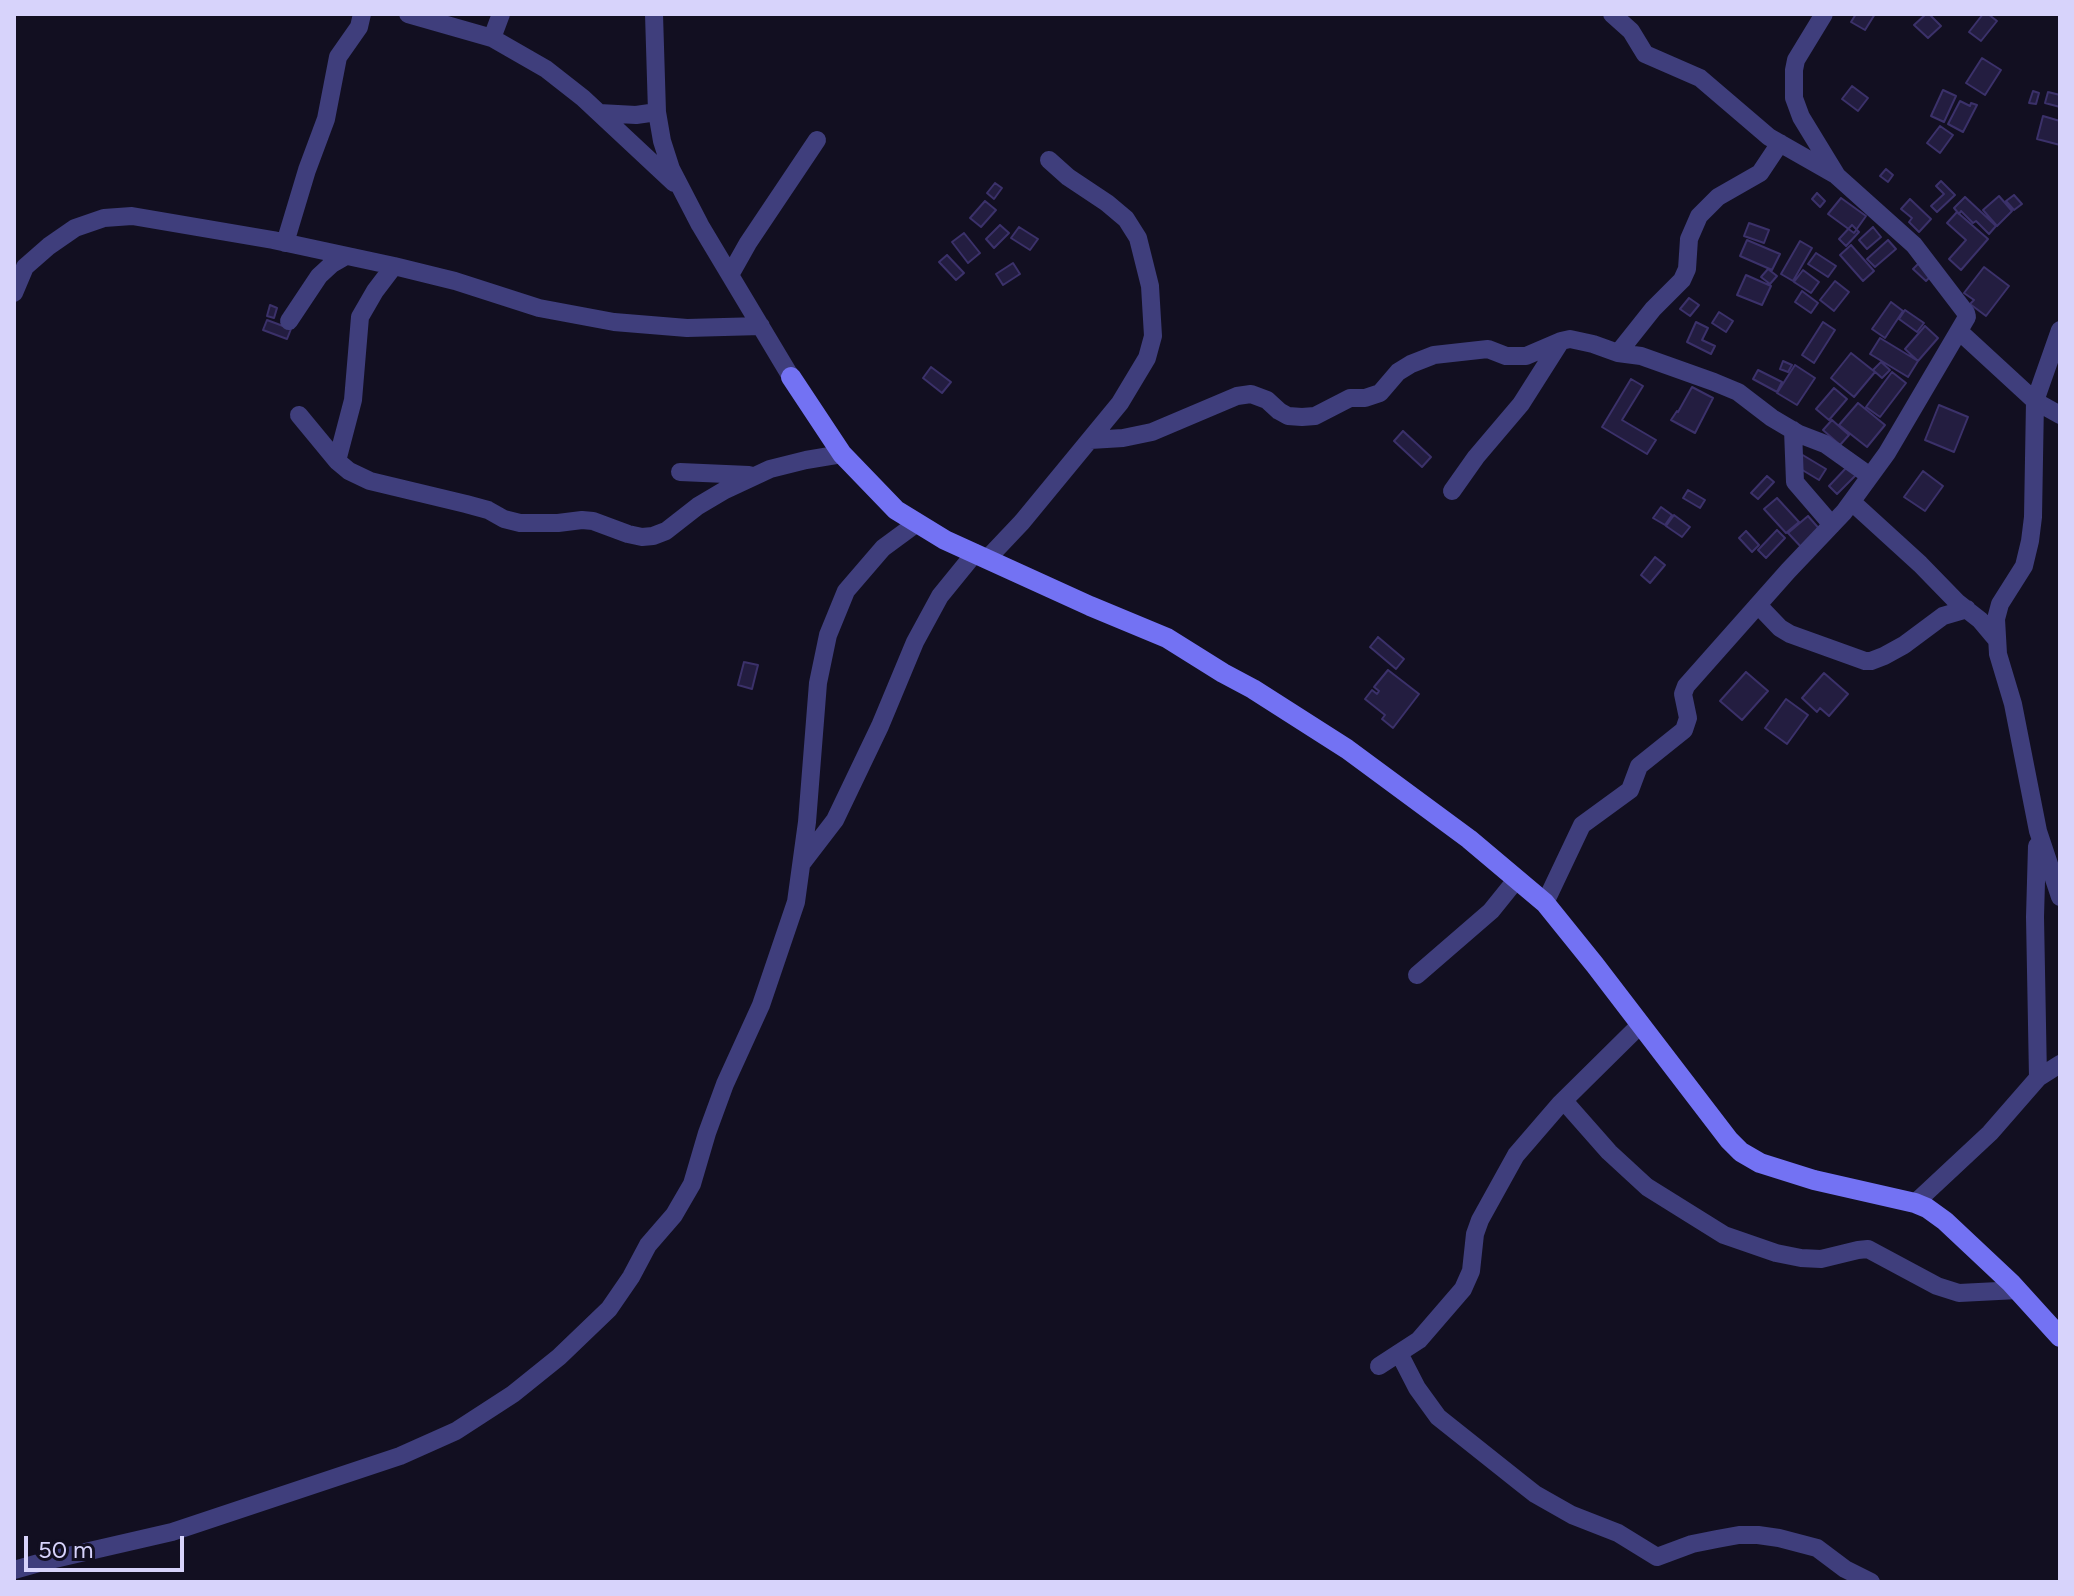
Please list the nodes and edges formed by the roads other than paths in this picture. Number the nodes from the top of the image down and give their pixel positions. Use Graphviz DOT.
graph roads {
  1 [pos="362,14"];
  2 [pos="408,14"];
  3 [pos="501,14"];
  4 [pos="654,14"];
  5 [pos="1612,14"];
  6 [pos="1824,14"];
  7 [pos="492,38"];
  8 [pos="657,112"];
  9 [pos="599,113"];
  10 [pos="817,140"];
  11 [pos="1780,143"];
  12 [pos="1049,160"];
  13 [pos="1837,176"];
  14 [pos="682,189"];
  15 [pos="285,243"];
  16 [pos="346,256"];
  17 [pos="394,266"];
  18 [pos="730,275"];
  19 [pos="14,293"];
  20 [pos="289,321"];
  21 [pos="761,326"];
  22 [pos="2060,330"];
  23 [pos="1960,332"];
  24 [pos="1561,341"];
  25 [pos="1618,353"];
  26 [pos="791,377"];
  27 [pos="2035,401"];
  28 [pos="299,415"];
  29 [pos="2060,415"];
  30 [pos="1793,430"];
  31 [pos="1090,440"];
  32 [pos="842,454"];
  33 [pos="337,461"];
  34 [pos="680,472"];
  35 [pos="756,476"];
  36 [pos="1870,476"];
  37 [pos="1452,491"];
  38 [pos="1852,502"];
  39 [pos="917,523"];
  40 [pos="1832,525"];
  41 [pos="981,556"];
  42 [pos="1758,605"];
  43 [pos="1967,609"];
  44 [pos="1996,639"];
  45 [pos="2038,831"];
  46 [pos="801,865"];
  47 [pos="1516,880"];
  48 [pos="2060,897"];
  49 [pos="1545,903"];
  50 [pos="1417,975"];
  51 [pos="1641,1024"];
  52 [pos="2060,1064"];
  53 [pos="2038,1078"];
  54 [pos="1564,1101"];
  55 [pos="1915,1203"];
  56 [pos="2018,1290"];
  57 [pos="2060,1337"];
  58 [pos="1399,1353"];
  59 [pos="1379,1366"];
  60 [pos="14,1570"];
  61 [pos="1871,1582"];
  1 -- 15 [label="street"];
  2 -- 7 [label="street"];
  3 -- 7 [label="street"];
  4 -- 8 [label="street"];
  5 -- 11 [label="street"];
  6 -- 13 [label="street"];
  7 -- 9 [label="street"];
  8 -- 9 [label="street"];
  8 -- 14 [label="street"];
  9 -- 14 [label="street"];
  10 -- 18 [label="street"];
  11 -- 13 [label="street"];
  11 -- 25 [label="street"];
  12 -- 31 [label="street"];
  13 -- 23 [label="street"];
  14 -- 18 [label="street"];
  15 -- 16 [label="street"];
  15 -- 19 [label="street"];
  16 -- 17 [label="street"];
  16 -- 20 [label="street"];
  17 -- 21 [label="street"];
  17 -- 33 [label="street"];
  18 -- 21 [label="street"];
  21 -- 26 [label="street"];
  22 -- 27 [label="street"];
  23 -- 27 [label="street"];
  23 -- 36 [label="street"];
  24 -- 25 [label="street"];
  24 -- 31 [label="street"];
  24 -- 37 [label="street"];
  25 -- 30 [label="street"];
  26 -- 32 [label="street"];
  27 -- 29 [label="street"];
  27 -- 44 [label="street"];
  28 -- 33 [label="street"];
  30 -- 36 [label="street"];
  30 -- 40 [label="street"];
  31 -- 41 [label="street"];
  32 -- 35 [label="street"];
  32 -- 39 [label="street"];
  33 -- 35 [label="street"];
  34 -- 35 [label="street"];
  36 -- 38 [label="street"];
  38 -- 40 [label="street"];
  38 -- 43 [label="street"];
  39 -- 41 [label="street"];
  39 -- 46 [label="street"];
  40 -- 42 [label="street"];
  41 -- 46 [label="street"];
  41 -- 47 [label="street"];
  42 -- 43 [label="street"];
  42 -- 49 [label="street"];
  43 -- 44 [label="street"];
  44 -- 45 [label="street"];
  45 -- 48 [label="street"];
  45 -- 53 [label="street"];
  46 -- 60 [label="street"];
  47 -- 49 [label="street"];
  47 -- 50 [label="street"];
  49 -- 51 [label="street"];
  51 -- 54 [label="street"];
  51 -- 55 [label="street"];
  52 -- 53 [label="street"];
  53 -- 55 [label="street"];
  54 -- 56 [label="street"];
  54 -- 58 [label="street"];
  55 -- 56 [label="street"];
  56 -- 57 [label="street"];
  58 -- 59 [label="street"];
  58 -- 61 [label="street"];
}
